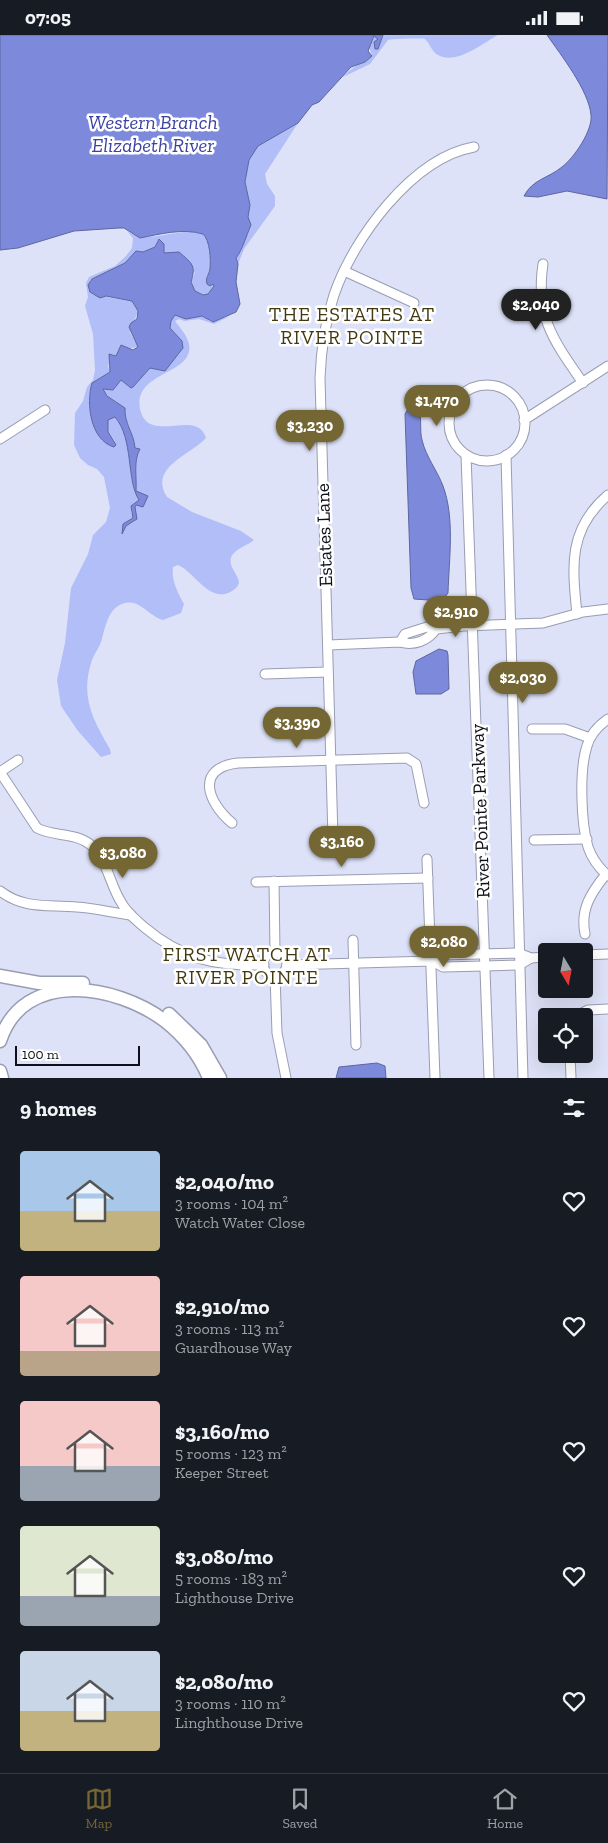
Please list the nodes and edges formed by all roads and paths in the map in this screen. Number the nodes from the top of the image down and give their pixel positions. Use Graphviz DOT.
graph roads {
  1 [pos="474,147"];
  2 [pos="542,264"];
  3 [pos="344,271"];
  4 [pos="414,303"];
  5 [pos="608,366"];
  6 [pos="583,383"];
  7 [pos="45,410"];
  8 [pos="524,420"];
  9 [pos="0,439"];
  10 [pos="466,455"];
  11 [pos="506,455"];
  12 [pos="608,495"];
  13 [pos="608,609"];
  14 [pos="578,614"];
  15 [pos="473,625"];
  16 [pos="509,625"];
  17 [pos="328,645"];
  18 [pos="328,672"];
  19 [pos="265,674"];
  20 [pos="608,719"];
  21 [pos="532,729"];
  22 [pos="590,738"];
  23 [pos="18,760"];
  24 [pos="330,760"];
  25 [pos="0,772"];
  26 [pos="424,803"];
  27 [pos="232,823"];
  28 [pos="333,838"];
  29 [pos="586,839"];
  30 [pos="534,840"];
  31 [pos="427,859"];
  32 [pos="607,875"];
  33 [pos="428,877"];
  34 [pos="274,881"];
  35 [pos="256,882"];
  36 [pos="0,891"];
  37 [pos="131,915"];
  38 [pos="585,934"];
  39 [pos="353,940"];
  40 [pos="275,953"];
  41 [pos="518,953"];
  42 [pos="484,954"];
  43 [pos="608,954"];
  44 [pos="593,955"];
  45 [pos="531,958"];
  46 [pos="538,958"];
  47 [pos="432,961"];
  48 [pos="353,963"];
  49 [pos="264,965"];
  50 [pos="287,965"];
  51 [pos="519,965"];
  52 [pos="485,966"];
  53 [pos="0,976"];
  54 [pos="275,976"];
  55 [pos="608,1009"];
  56 [pos="593,1010"];
  57 [pos="0,1041"];
  58 [pos="356,1045"];
  59 [pos="193,1051"];
  60 [pos="570,1063"];
  61 [pos="0,1071"];
  62 [pos="2,1078"];
  63 [pos="200,1078"];
  64 [pos="209,1078"];
  65 [pos="220,1078"];
  66 [pos="286,1078"];
  67 [pos="435,1078"];
  68 [pos="489,1078"];
  69 [pos="523,1078"];
  70 [pos="571,1078"];
  1 -- 3 [label="street, Estates Lane"];
  2 -- 6 [label="street"];
  3 -- 4 [label="street"];
  3 -- 17 [label="street, Estates Lane"];
  5 -- 6 [label="street"];
  6 -- 8 [label="street"];
  7 -- 9 [label="street"];
  8 -- 10 [label="street"];
  8 -- 11 [label="street"];
  10 -- 11 [label="street"];
  10 -- 15 [label="street, River Pointe Parkway"];
  11 -- 16 [label="street, River Pointe Parkway"];
  12 -- 14 [label="street"];
  13 -- 14 [label="street"];
  14 -- 16 [label="street"];
  15 -- 16 [label="street"];
  15 -- 17 [label="street"];
  15 -- 42 [label="street, River Pointe Parkway"];
  16 -- 41 [label="street, River Pointe Parkway"];
  17 -- 18 [label="street, Estates Lane"];
  18 -- 19 [label="street"];
  18 -- 24 [label="street, Estates Lane"];
  20 -- 22 [label="street"];
  21 -- 22 [label="street"];
  22 -- 29 [label="street"];
  23 -- 25 [label="street"];
  24 -- 26 [label="street"];
  24 -- 27 [label="street"];
  24 -- 28 [label="street, Estates Lane"];
  25 -- 37 [label="street"];
  29 -- 30 [label="street"];
  29 -- 32 [label="street"];
  31 -- 33 [label="street"];
  32 -- 38 [label="street"];
  33 -- 34 [label="street"];
  33 -- 47 [label="street"];
  34 -- 35 [label="street"];
  34 -- 40 [label="street"];
  36 -- 37 [label="street"];
  37 -- 49 [label="street"];
  39 -- 48 [label="street"];
  40 -- 49 [label="street"];
  40 -- 50 [label="street"];
  41 -- 42 [label="street"];
  41 -- 45 [label="street"];
  41 -- 51 [label="street, River Pointe Parkway"];
  42 -- 47 [label="street"];
  42 -- 52 [label="street, River Pointe Parkway"];
  43 -- 44 [label="street"];
  45 -- 46 [label="street"];
  45 -- 51 [label="street"];
  47 -- 48 [label="street"];
  47 -- 52 [label="street"];
  47 -- 67 [label="street"];
  48 -- 50 [label="street"];
  48 -- 58 [label="street"];
  49 -- 54 [label="street"];
  50 -- 54 [label="street"];
  51 -- 52 [label="street"];
  51 -- 69 [label="street, River Pointe Parkway"];
  52 -- 68 [label="street, River Pointe Parkway"];
  53 -- 65 [label="highway"];
  54 -- 66 [label="street"];
  55 -- 56 [label="street"];
  57 -- 59 [label="highway"];
  59 -- 63 [label="highway"];
  59 -- 64 [label="highway"];
  60 -- 70 [label="street"];
  61 -- 62 [label="highway"];
}
